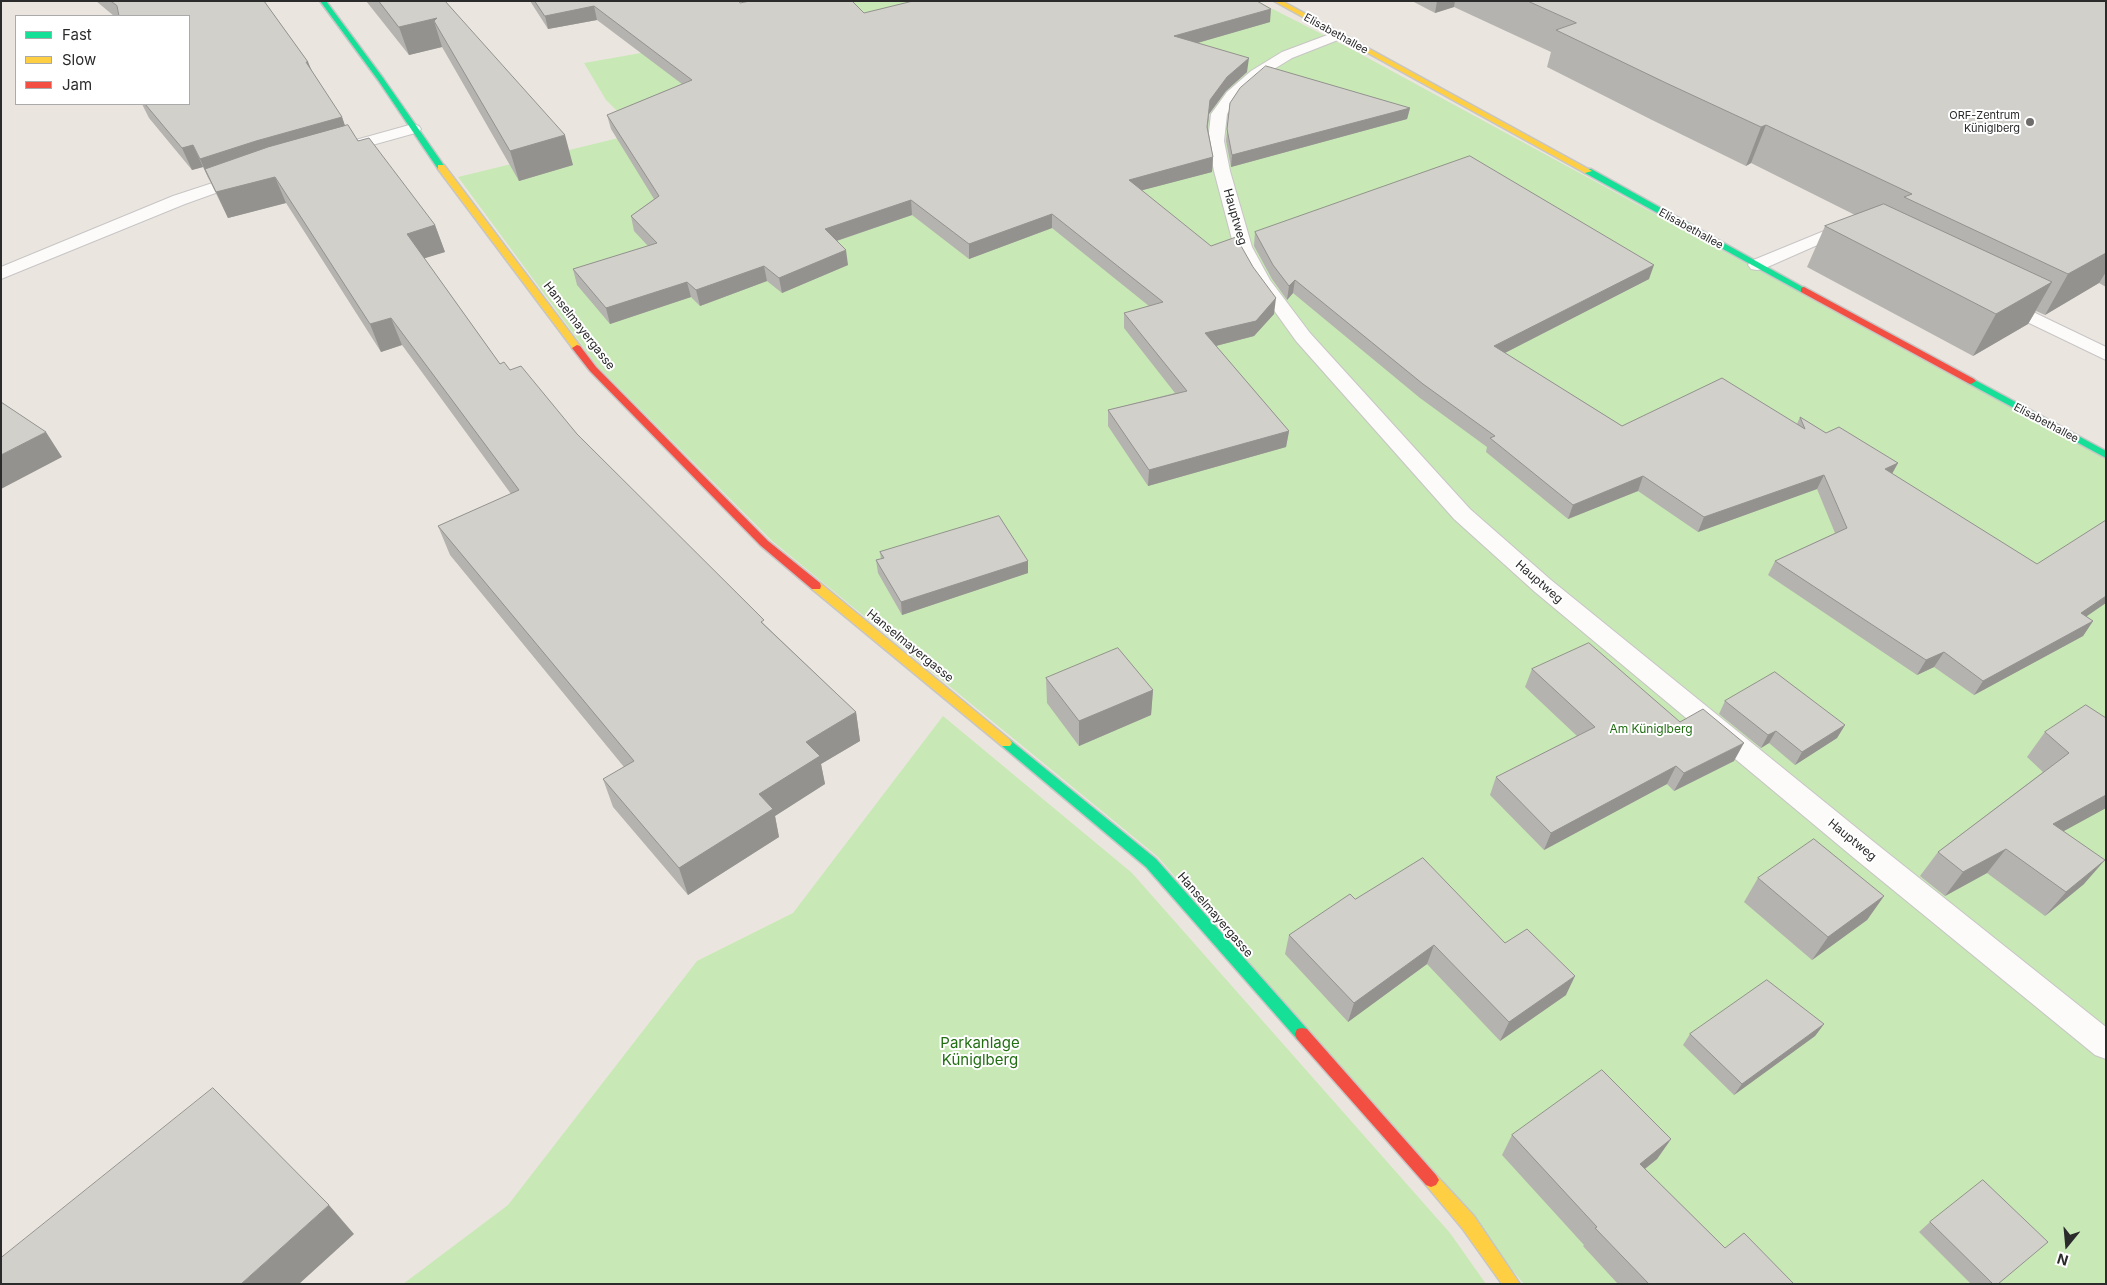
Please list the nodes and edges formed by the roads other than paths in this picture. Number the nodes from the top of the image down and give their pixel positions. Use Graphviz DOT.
graph roads {
  1 [pos="323,1"];
  2 [pos="1276,1"];
  3 [pos="1338,35"];
  4 [pos="412,129"];
  5 [pos="326,152"];
  6 [pos="254,174"];
  7 [pos="1870,238"];
  8 [pos="1757,265"];
  9 [pos="1,274"];
  10 [pos="1992,298"];
  11 [pos="2106,354"];
  12 [pos="2106,455"];
  13 [pos="2106,1045"];
  14 [pos="1512,1284"];
  1 -- 4 [label="street, Hanselmayergasse"];
  2 -- 3 [label="street, Elisabethallee"];
  3 -- 8 [label="street, Elisabethallee"];
  3 -- 13 [label="lane, Hauptweg"];
  4 -- 5 [label="lane"];
  4 -- 14 [label="street, Hanselmayergasse"];
  6 -- 9 [label="lane"];
  7 -- 8 [label="lane"];
  8 -- 12 [label="street, Elisabethallee"];
  10 -- 11 [label="lane"];
}
